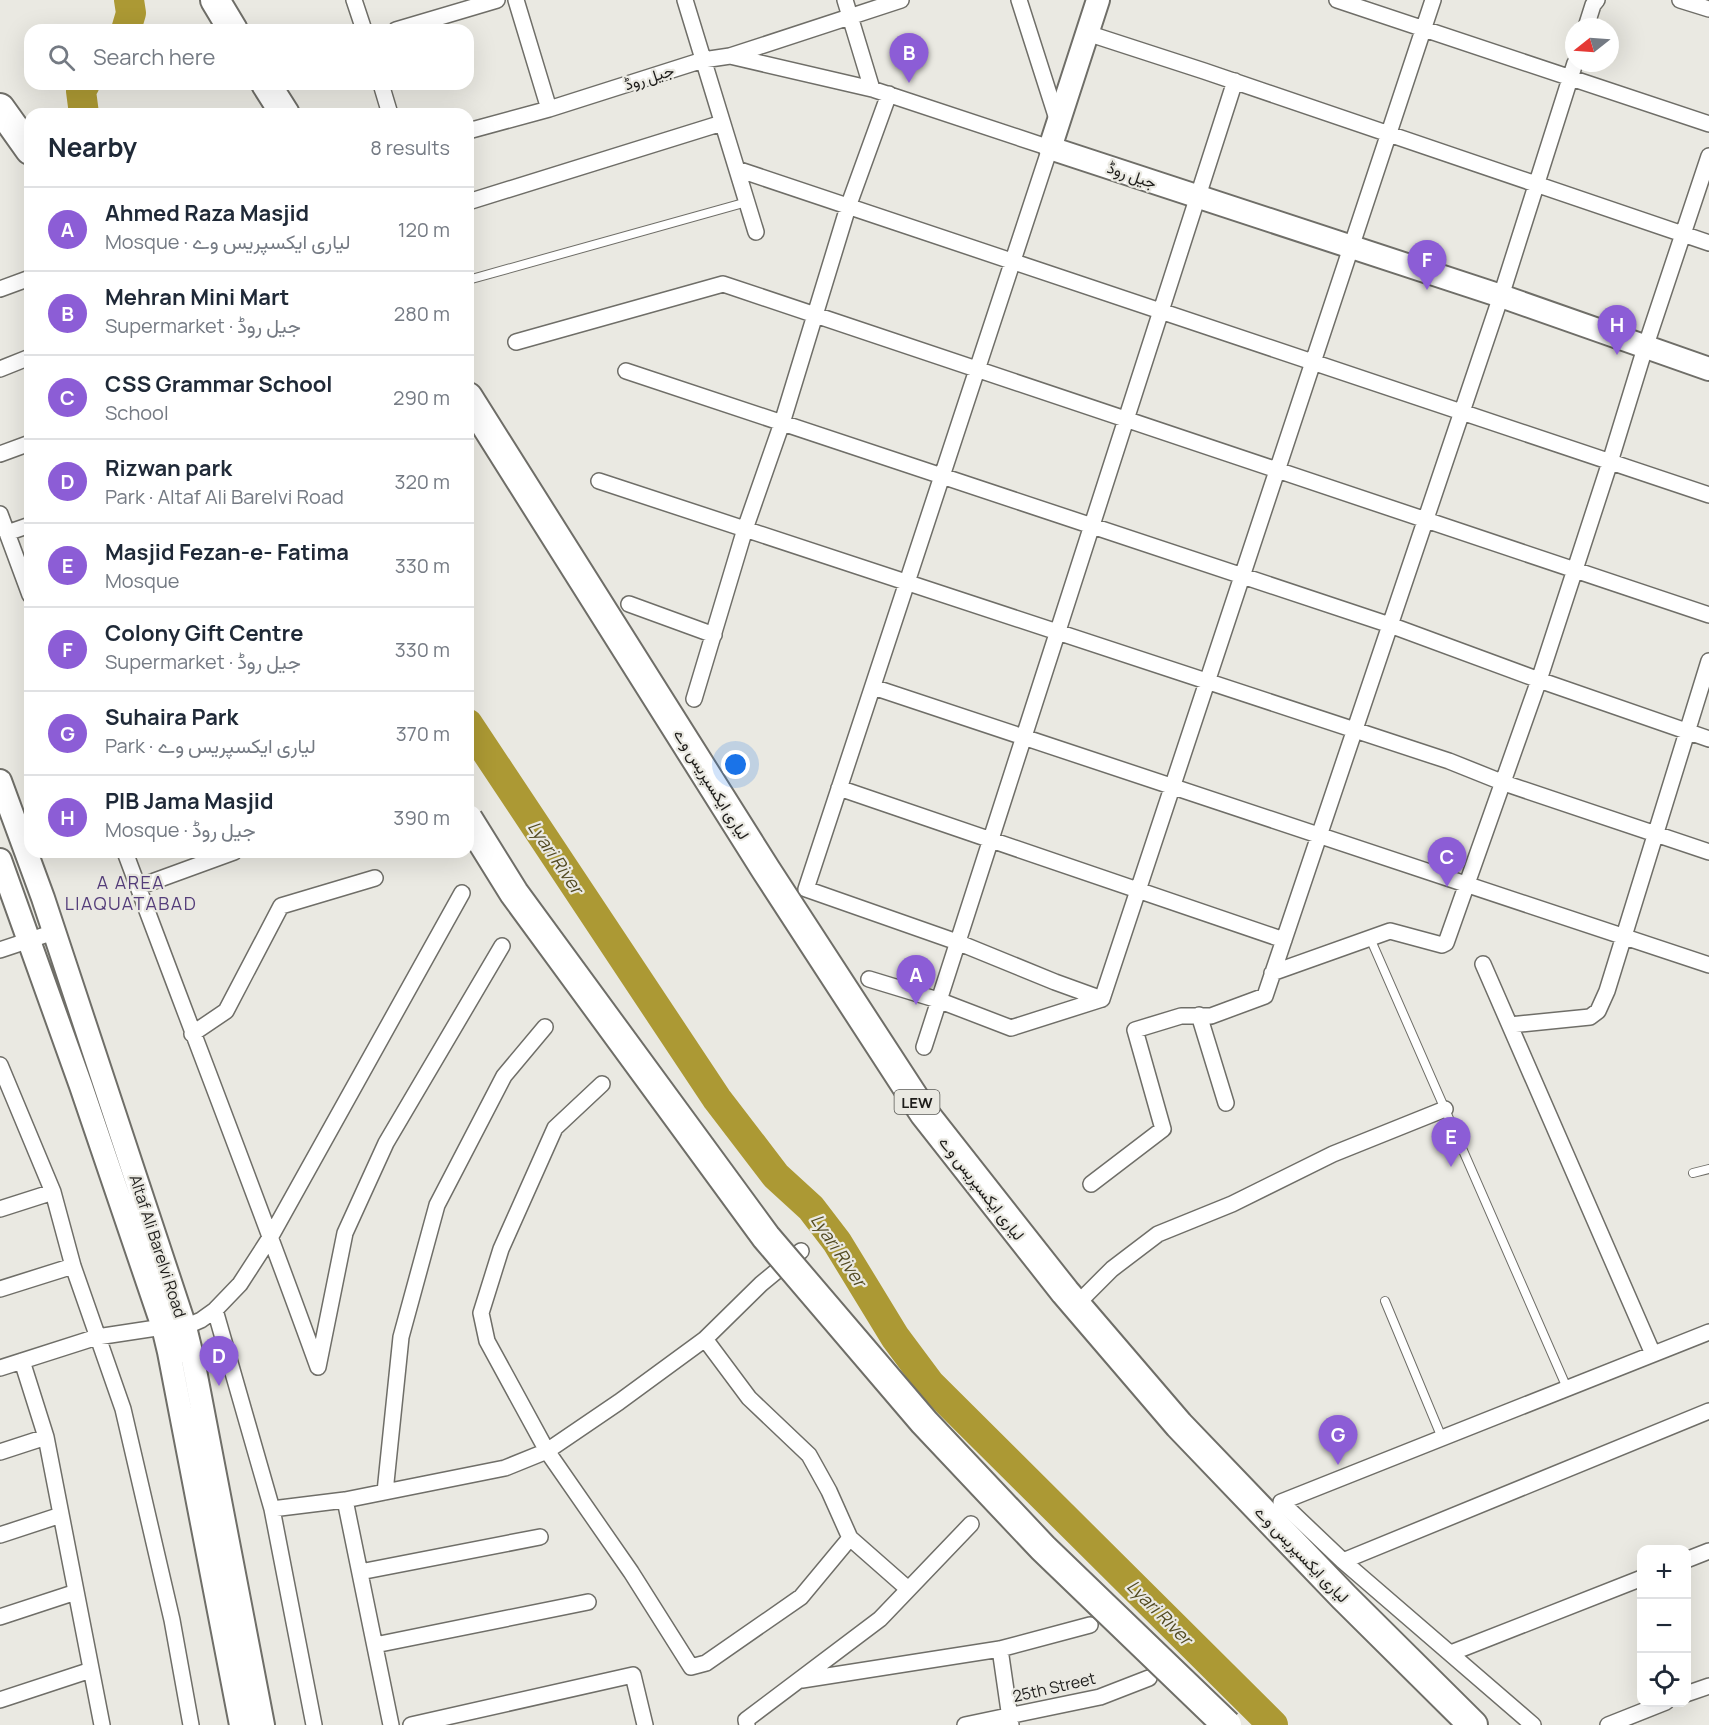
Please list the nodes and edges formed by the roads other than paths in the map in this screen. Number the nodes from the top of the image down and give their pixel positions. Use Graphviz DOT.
graph roads {
  1 [pos="215,0"];
  2 [pos="354,0"];
  3 [pos="497,0"];
  4 [pos="516,0"];
  5 [pos="685,0"];
  6 [pos="845,0"];
  7 [pos="901,0"];
  8 [pos="1019,0"];
  9 [pos="1098,0"];
  10 [pos="1337,0"];
  11 [pos="1433,0"];
  12 [pos="1597,0"];
  13 [pos="1680,0"];
  14 [pos="1709,9"];
  15 [pos="850,17"];
  16 [pos="1589,18"];
  17 [pos="229,24"];
  18 [pos="362,24"];
  19 [pos="416,24"];
  20 [pos="1424,29"];
  21 [pos="1087,33"];
  22 [pos="730,56"];
  23 [pos="703,60"];
  24 [pos="1565,68"];
  25 [pos="1572,72"];
  26 [pos="1578,72"];
  27 [pos="1235,81"];
  28 [pos="872,89"];
  29 [pos="270,90"];
  30 [pos="383,90"];
  31 [pos="889,94"];
  32 [pos="0,108"];
  33 [pos="281,108"];
  34 [pos="388,108"];
  35 [pos="549,109"];
  36 [pos="1058,122"];
  37 [pos="722,123"];
  38 [pos="1709,124"];
  39 [pos="474,129"];
  40 [pos="1389,134"];
  41 [pos="24,142"];
  42 [pos="1050,148"];
  43 [pos="1709,156"];
  44 [pos="737,170"];
  45 [pos="1537,184"];
  46 [pos="1197,197"];
  47 [pos="474,200"];
  48 [pos="747,202"];
  49 [pos="848,207"];
  50 [pos="756,232"];
  51 [pos="1683,234"];
  52 [pos="1709,243"];
  53 [pos="1352,246"];
  54 [pos="1012,262"];
  55 [pos="474,278"];
  56 [pos="24,280"];
  57 [pos="0,289"];
  58 [pos="1502,296"];
  59 [pos="1161,311"];
  60 [pos="816,315"];
  61 [pos="516,342"];
  62 [pos="1645,348"];
  63 [pos="24,359"];
  64 [pos="1313,363"];
  65 [pos="0,369"];
  66 [pos="977,369"];
  67 [pos="1709,369"];
  68 [pos="626,371"];
  69 [pos="474,407"];
  70 [pos="1462,412"];
  71 [pos="1126,419"];
  72 [pos="782,423"];
  73 [pos="24,445"];
  74 [pos="0,454"];
  75 [pos="1610,462"];
  76 [pos="1278,469"];
  77 [pos="942,476"];
  78 [pos="599,481"];
  79 [pos="1709,495"];
  80 [pos="0,514"];
  81 [pos="1426,519"];
  82 [pos="1091,526"];
  83 [pos="24,527"];
  84 [pos="746,529"];
  85 [pos="7,533"];
  86 [pos="1575,569"];
  87 [pos="1242,576"];
  88 [pos="24,579"];
  89 [pos="907,582"];
  90 [pos="628,604"];
  91 [pos="1709,615"];
  92 [pos="1390,625"];
  93 [pos="1057,632"];
  94 [pos="714,635"];
  95 [pos="1709,661"];
  96 [pos="1539,680"];
  97 [pos="1208,681"];
  98 [pos="873,687"];
  99 [pos="694,699"];
  100 [pos="1355,730"];
  101 [pos="1686,731"];
  102 [pos="1023,737"];
  103 [pos="1709,739"];
  104 [pos="0,781"];
  105 [pos="1504,783"];
  106 [pos="1172,786"];
  107 [pos="839,788"];
  108 [pos="474,829"];
  109 [pos="1654,833"];
  110 [pos="1319,835"];
  111 [pos="990,840"];
  112 [pos="24,848"];
  113 [pos="1709,852"];
  114 [pos="28,858"];
  115 [pos="127,858"];
  116 [pos="218,858"];
  117 [pos="0,860"];
  118 [pos="375,878"];
  119 [pos="1468,885"];
  120 [pos="138,887"];
  121 [pos="1138,891"];
  122 [pos="462,893"];
  123 [pos="54,932"];
  124 [pos="1624,937"];
  125 [pos="1370,938"];
  126 [pos="1284,940"];
  127 [pos="957,942"];
  128 [pos="9,943"];
  129 [pos="502,946"];
  130 [pos="1483,964"];
  131 [pos="1709,965"];
  132 [pos="1272,973"];
  133 [pos="869,979"];
  134 [pos="1102,999"];
  135 [pos="938,1000"];
  136 [pos="1199,1015"];
  137 [pos="1510,1025"];
  138 [pos="545,1027"];
  139 [pos="192,1034"];
  140 [pos="924,1047"];
  141 [pos="0,1065"];
  142 [pos="602,1084"];
  143 [pos="1226,1103"];
  144 [pos="1444,1109"];
  145 [pos="1709,1169"];
  146 [pos="1693,1173"];
  147 [pos="1091,1184"];
  148 [pos="53,1192"];
  149 [pos="0,1209"];
  150 [pos="271,1236"];
  151 [pos="801,1251"];
  152 [pos="73,1266"];
  153 [pos="0,1289"];
  154 [pos="1385,1301"];
  155 [pos="1076,1305"];
  156 [pos="215,1310"];
  157 [pos="174,1327"];
  158 [pos="1709,1332"];
  159 [pos="97,1337"];
  160 [pos="705,1339"];
  161 [pos="1653,1354"];
  162 [pos="22,1361"];
  163 [pos="0,1368"];
  164 [pos="1567,1388"];
  165 [pos="1709,1411"];
  166 [pos="46,1437"];
  167 [pos="1442,1438"];
  168 [pos="547,1451"];
  169 [pos="0,1452"];
  170 [pos="386,1492"];
  171 [pos="345,1500"];
  172 [pos="272,1509"];
  173 [pos="61,1515"];
  174 [pos="971,1524"];
  175 [pos="0,1535"];
  176 [pos="540,1537"];
  177 [pos="850,1538"];
  178 [pos="1709,1551"];
  179 [pos="1691,1558"];
  180 [pos="1343,1561"];
  181 [pos="360,1572"];
  182 [pos="1637,1580"];
  183 [pos="908,1589"];
  184 [pos="76,1592"];
  185 [pos="588,1602"];
  186 [pos="0,1617"];
  187 [pos="1090,1625"];
  188 [pos="375,1645"];
  189 [pos="1000,1649"];
  190 [pos="1451,1653"];
  191 [pos="91,1670"];
  192 [pos="1149,1678"];
  193 [pos="800,1680"];
  194 [pos="1709,1686"];
  195 [pos="1691,1692"];
  196 [pos="0,1700"];
  197 [pos="1653,1707"];
  198 [pos="1011,1720"];
  199 [pos="102,1725"];
  200 [pos="191,1725"];
  201 [pos="241,1725"];
  202 [pos="263,1725"];
  203 [pos="314,1725"];
  204 [pos="391,1725"];
  205 [pos="411,1725"];
  206 [pos="645,1725"];
  207 [pos="747,1725"];
  208 [pos="965,1725"];
  209 [pos="1227,1725"];
  210 [pos="1473,1725"];
  211 [pos="1533,1725"];
  212 [pos="1608,1725"];
  1 -- 17 [label="highway"];
  2 -- 18 [label="street"];
  3 -- 19 [label="street"];
  4 -- 35 [label="street"];
  5 -- 23 [label="street"];
  6 -- 15 [label="street"];
  7 -- 15 [label="street"];
  8 -- 36 [label="street"];
  9 -- 21 [label="main road"];
  10 -- 20 [label="street"];
  11 -- 20 [label="street"];
  12 -- 16 [label="street"];
  13 -- 14 [label="street"];
  15 -- 22 [label="street"];
  15 -- 28 [label="street"];
  20 -- 24 [label="street"];
  20 -- 40 [label="street"];
  21 -- 27 [label="street"];
  21 -- 36 [label="main road"];
  22 -- 23 [label="street, جیل روڈ"];
  22 -- 28 [label="street, جیل روڈ"];
  23 -- 35 [label="street, جیل روڈ"];
  23 -- 37 [label="street"];
  25 -- 45 [label="street"];
  26 -- 38 [label="street"];
  27 -- 40 [label="street"];
  27 -- 46 [label="street"];
  28 -- 31 [label="street, جیل روڈ"];
  29 -- 33 [label="highway"];
  30 -- 34 [label="street"];
  31 -- 42 [label="street, جیل روڈ"];
  31 -- 49 [label="street"];
  32 -- 41 [label="highway"];
  35 -- 39 [label="street, جیل روڈ"];
  36 -- 42 [label="main road"];
  37 -- 44 [label="street"];
  37 -- 47 [label="street"];
  40 -- 45 [label="street"];
  40 -- 53 [label="street"];
  42 -- 46 [label="main road, جیل روڈ"];
  42 -- 54 [label="street"];
  43 -- 51 [label="street"];
  44 -- 48 [label="street"];
  44 -- 49 [label="street"];
  45 -- 51 [label="street"];
  45 -- 58 [label="street"];
  46 -- 53 [label="main road, جیل روڈ"];
  46 -- 59 [label="street"];
  48 -- 50 [label="street"];
  48 -- 55 [label="lane"];
  49 -- 54 [label="street"];
  49 -- 60 [label="street"];
  51 -- 52 [label="street"];
  51 -- 62 [label="street"];
  53 -- 58 [label="main road, جیل روڈ"];
  53 -- 64 [label="street"];
  54 -- 59 [label="street"];
  54 -- 66 [label="street"];
  56 -- 57 [label="street"];
  58 -- 62 [label="main road, جیل روڈ"];
  58 -- 70 [label="street"];
  59 -- 64 [label="street"];
  59 -- 71 [label="street"];
  60 -- 61 [label="street"];
  60 -- 66 [label="street"];
  60 -- 72 [label="street"];
  62 -- 67 [label="main road, جیل روڈ"];
  62 -- 75 [label="street"];
  63 -- 65 [label="street"];
  64 -- 70 [label="street"];
  64 -- 76 [label="street"];
  66 -- 71 [label="street"];
  66 -- 77 [label="street"];
  68 -- 72 [label="street"];
  69 -- 155 [label="highway, لیاری ایکسپریس وے / LEW"];
  70 -- 75 [label="street"];
  70 -- 81 [label="street"];
  71 -- 76 [label="street"];
  71 -- 82 [label="street"];
  72 -- 77 [label="street"];
  72 -- 84 [label="street"];
  73 -- 74 [label="street"];
  75 -- 79 [label="street"];
  75 -- 86 [label="street"];
  76 -- 81 [label="street"];
  76 -- 87 [label="street"];
  77 -- 82 [label="street"];
  77 -- 89 [label="street"];
  78 -- 84 [label="street"];
  80 -- 85 [label="street"];
  81 -- 86 [label="street"];
  81 -- 92 [label="street"];
  82 -- 87 [label="street"];
  82 -- 93 [label="street"];
  83 -- 85 [label="street"];
  84 -- 89 [label="street"];
  84 -- 94 [label="street"];
  85 -- 88 [label="street"];
  86 -- 91 [label="street"];
  86 -- 96 [label="street"];
  87 -- 92 [label="street"];
  87 -- 97 [label="street"];
  89 -- 93 [label="street"];
  89 -- 98 [label="street"];
  90 -- 94 [label="street"];
  92 -- 96 [label="street"];
  92 -- 100 [label="street"];
  93 -- 97 [label="street"];
  93 -- 102 [label="street"];
  94 -- 99 [label="street"];
  95 -- 101 [label="street"];
  96 -- 101 [label="street"];
  96 -- 105 [label="street"];
  97 -- 100 [label="street"];
  97 -- 106 [label="street"];
  98 -- 102 [label="street"];
  98 -- 107 [label="street"];
  100 -- 105 [label="street"];
  100 -- 110 [label="street"];
  101 -- 103 [label="street"];
  101 -- 109 [label="street"];
  102 -- 106 [label="street"];
  102 -- 111 [label="street"];
  104 -- 112 [label="main road, Altaf Ali Barelvi Road"];
  105 -- 109 [label="street"];
  105 -- 119 [label="street"];
  106 -- 110 [label="street"];
  106 -- 121 [label="street"];
  107 -- 111 [label="street"];
  107 -- 127 [label="street"];
  108 -- 209 [label="highway, bridge"];
  109 -- 113 [label="street"];
  109 -- 124 [label="street"];
  110 -- 119 [label="street"];
  110 -- 126 [label="street"];
  111 -- 121 [label="street"];
  111 -- 127 [label="street"];
  114 -- 123 [label="main road, Altaf Ali Barelvi Road"];
  115 -- 120 [label="street"];
  116 -- 120 [label="street"];
  117 -- 128 [label="main road, Altaf Ali Barelvi Road"];
  118 -- 139 [label="street"];
  119 -- 124 [label="street"];
  119 -- 125 [label="street"];
  120 -- 139 [label="street"];
  121 -- 126 [label="street"];
  121 -- 134 [label="street"];
  122 -- 150 [label="street"];
  123 -- 128 [label="street"];
  123 -- 157 [label="main road, Altaf Ali Barelvi Road"];
  124 -- 131 [label="street"];
  124 -- 137 [label="street"];
  125 -- 132 [label="street"];
  125 -- 144 [label="lane"];
  126 -- 132 [label="street"];
  127 -- 134 [label="street"];
  127 -- 135 [label="street"];
  128 -- 157 [label="main road, Altaf Ali Barelvi Road"];
  129 -- 150 [label="street"];
  130 -- 137 [label="street"];
  132 -- 136 [label="street"];
  133 -- 135 [label="street"];
  134 -- 135 [label="street"];
  135 -- 140 [label="street"];
  136 -- 143 [label="street"];
  136 -- 147 [label="street"];
  137 -- 161 [label="street"];
  138 -- 170 [label="street"];
  139 -- 150 [label="street"];
  141 -- 148 [label="street"];
  142 -- 168 [label="street"];
  144 -- 155 [label="street"];
  144 -- 164 [label="lane"];
  145 -- 146 [label="lane"];
  148 -- 149 [label="street"];
  148 -- 152 [label="street"];
  150 -- 156 [label="street"];
  151 -- 160 [label="street"];
  152 -- 153 [label="street"];
  152 -- 159 [label="street"];
  154 -- 167 [label="lane"];
  155 -- 210 [label="highway, لیاری ایکسپریس وے / LEW"];
  156 -- 157 [label="street"];
  156 -- 172 [label="street"];
  157 -- 159 [label="street"];
  157 -- 201 [label="main road, Altaf Ali Barelvi Road"];
  157 -- 202 [label="main road, Altaf Ali Barelvi Road"];
  158 -- 161 [label="street"];
  159 -- 162 [label="street"];
  159 -- 200 [label="street"];
  160 -- 168 [label="street"];
  160 -- 177 [label="street"];
  161 -- 164 [label="street"];
  162 -- 163 [label="street"];
  162 -- 166 [label="street"];
  164 -- 167 [label="street"];
  165 -- 180 [label="street"];
  166 -- 169 [label="street"];
  166 -- 173 [label="street"];
  167 -- 180 [label="street"];
  168 -- 170 [label="street"];
  168 -- 177 [label="street"];
  170 -- 171 [label="street"];
  171 -- 172 [label="street"];
  171 -- 181 [label="street"];
  172 -- 203 [label="street"];
  173 -- 175 [label="street"];
  173 -- 184 [label="street"];
  174 -- 183 [label="street"];
  176 -- 181 [label="street"];
  177 -- 183 [label="street"];
  178 -- 179 [label="street"];
  180 -- 190 [label="street"];
  181 -- 188 [label="street"];
  182 -- 190 [label="street"];
  183 -- 193 [label="street"];
  184 -- 186 [label="street"];
  184 -- 191 [label="street"];
  185 -- 188 [label="street"];
  187 -- 189 [label="street"];
  188 -- 204 [label="street"];
  189 -- 193 [label="street"];
  189 -- 198 [label="street"];
  190 -- 211 [label="street"];
  191 -- 196 [label="street"];
  191 -- 199 [label="street"];
  192 -- 198 [label="street, 25th Street"];
  193 -- 207 [label="street"];
  194 -- 195 [label="street"];
  197 -- 212 [label="street"];
  198 -- 208 [label="street, 25th Street"];
  205 -- 206 [label="street"];
}
